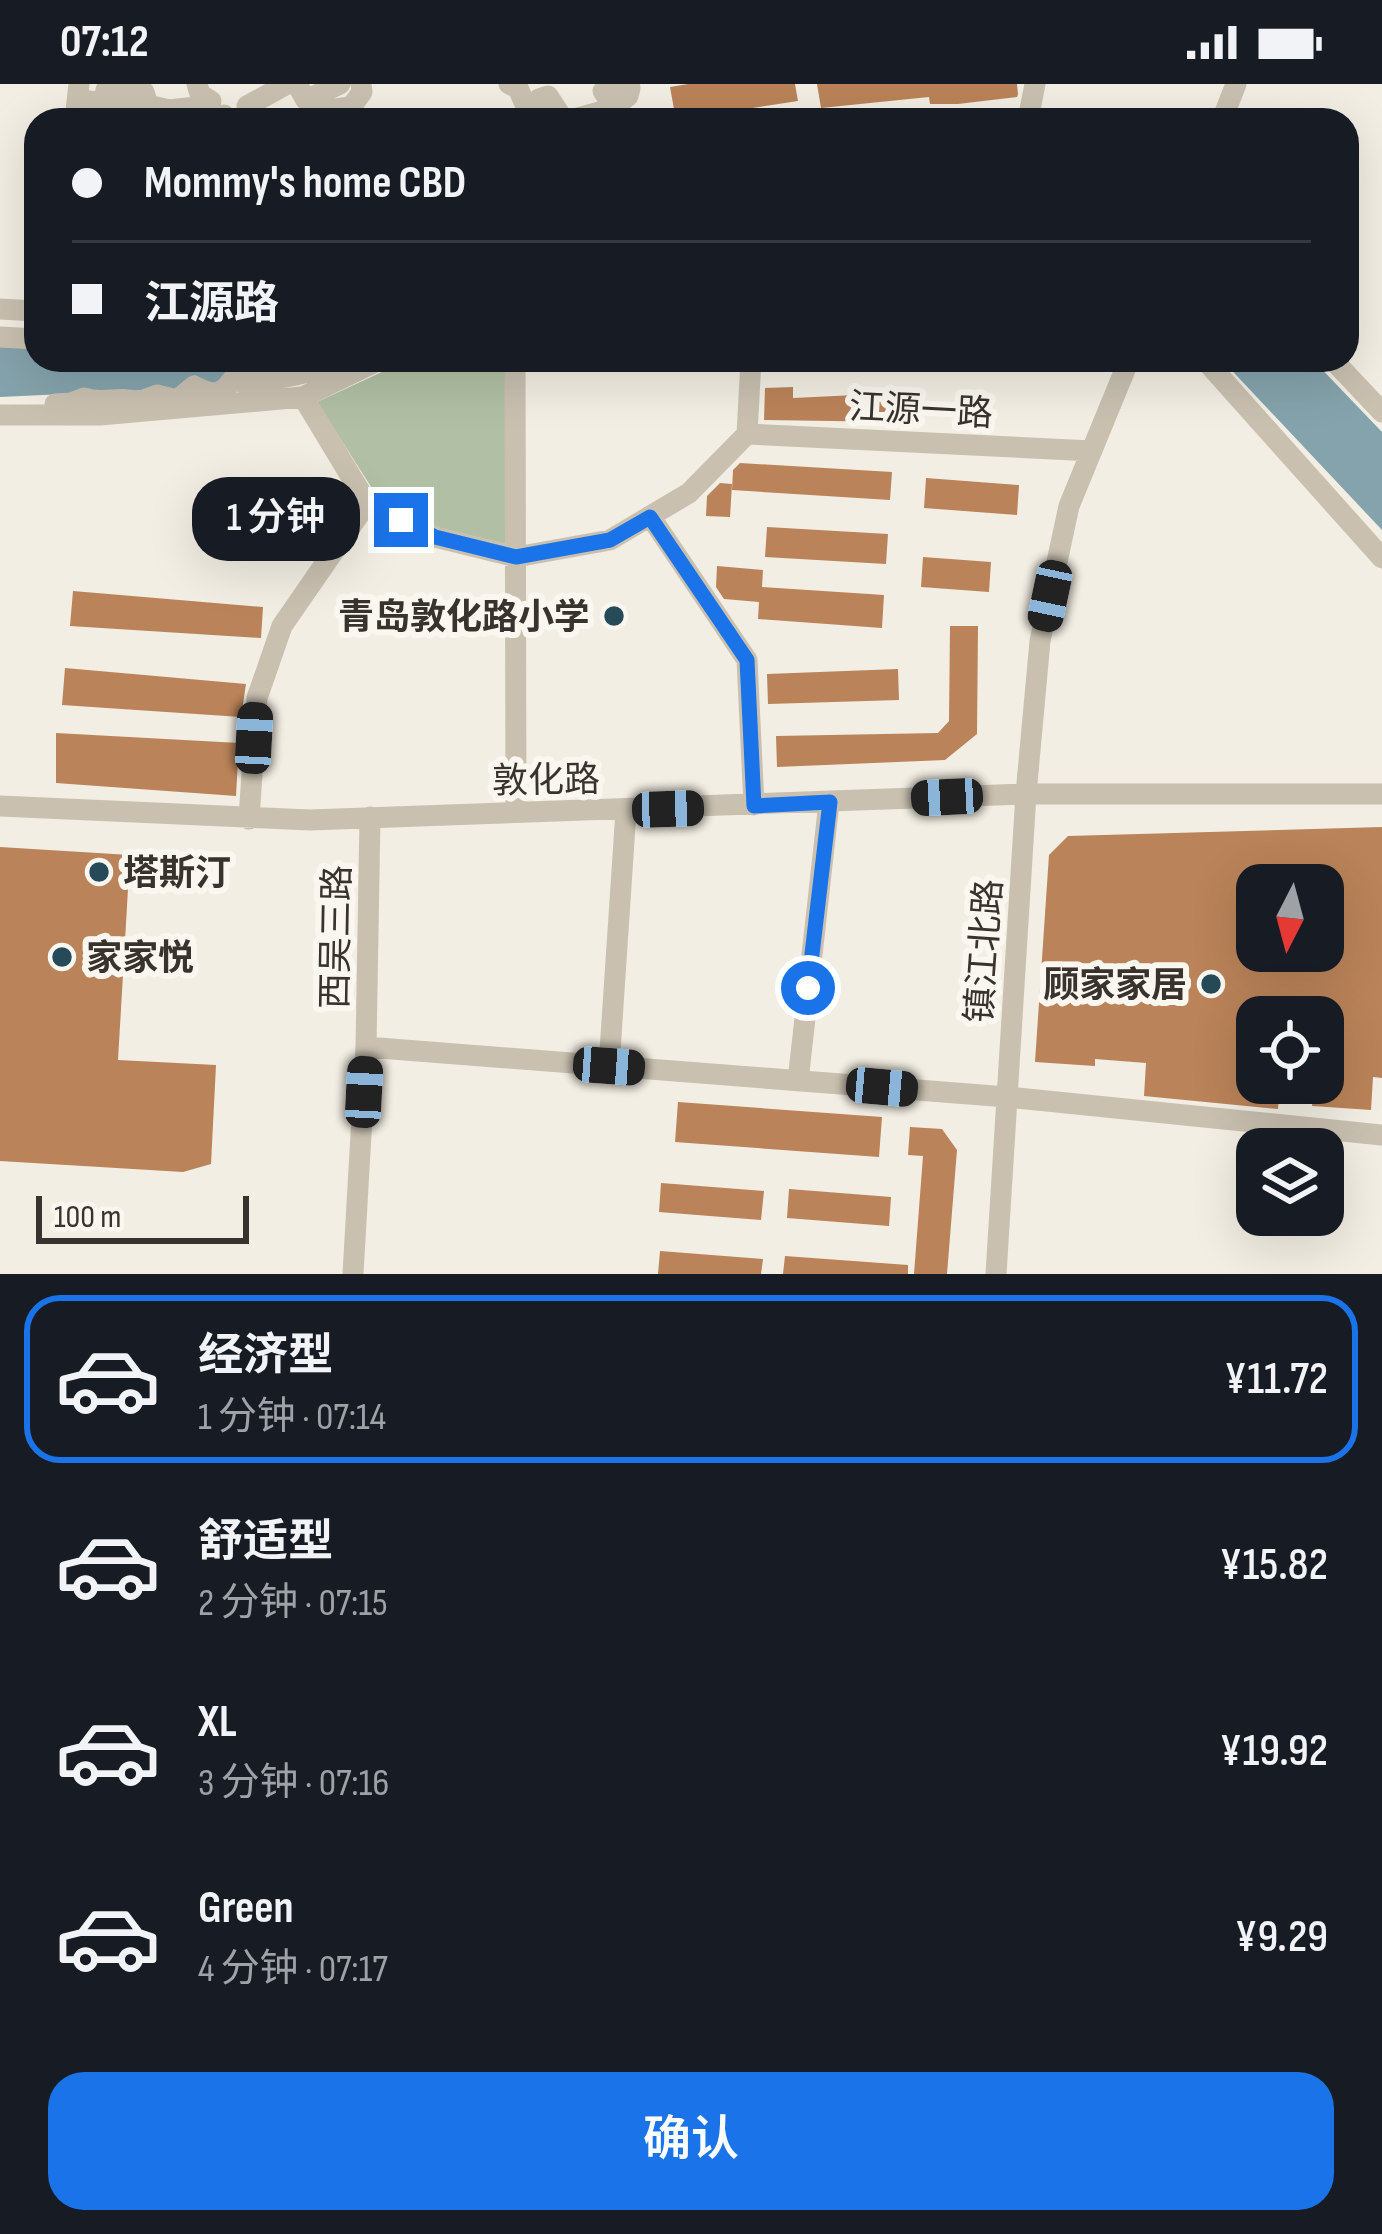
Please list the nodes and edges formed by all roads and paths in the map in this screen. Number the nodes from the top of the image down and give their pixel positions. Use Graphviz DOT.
graph roads {
  1 [pos="287,84"];
  2 [pos="340,84"];
  3 [pos="509,84"];
  4 [pos="626,84"];
  5 [pos="304,91"];
  6 [pos="610,93"];
  7 [pos="77,101"];
  8 [pos="122,103"];
  9 [pos="218,107"];
  10 [pos="156,108"];
  11 [pos="527,108"];
  12 [pos="536,108"];
  13 [pos="556,108"];
  14 [pos="309,372"];
  15 [pos="355,372"];
  16 [pos="515,372"];
  17 [pos="750,372"];
  18 [pos="1125,372"];
  19 [pos="1216,372"];
  20 [pos="1344,372"];
  21 [pos="303,397"];
  22 [pos="0,403"];
  23 [pos="1382,412"];
  24 [pos="0,415"];
  25 [pos="747,434"];
  26 [pos="1092,451"];
  27 [pos="367,503"];
  28 [pos="650,517"];
  29 [pos="516,557"];
  30 [pos="1382,558"];
  31 [pos="1026,794"];
  32 [pos="1382,794"];
  33 [pos="830,802"];
  34 [pos="0,806"];
  35 [pos="754,806"];
  36 [pos="516,811"];
  37 [pos="626,811"];
  38 [pos="370,817"];
  39 [pos="249,819"];
  40 [pos="366,1047"];
  41 [pos="609,1066"];
  42 [pos="798,1081"];
  43 [pos="1007,1096"];
  44 [pos="1382,1135"];
  45 [pos="353,1274"];
  46 [pos="995,1274"];
  1 -- 9 [label="street"];
  2 -- 5 [label="street"];
  3 -- 11 [label="street"];
  4 -- 6 [label="street"];
  7 -- 8 [label="street"];
  8 -- 10 [label="street"];
  12 -- 13 [label="street"];
  14 -- 22 [label="street"];
  15 -- 21 [label="street"];
  16 -- 29 [label="street"];
  17 -- 25 [label="street"];
  18 -- 26 [label="street, 镇江北路"];
  19 -- 30 [label="street"];
  20 -- 23 [label="street"];
  21 -- 24 [label="street"];
  21 -- 27 [label="street"];
  25 -- 26 [label="street, 江源一路"];
  25 -- 28 [label="street"];
  26 -- 31 [label="street, 镇江北路"];
  27 -- 29 [label="street"];
  27 -- 39 [label="street"];
  28 -- 29 [label="street"];
  28 -- 35 [label="street"];
  29 -- 36 [label="street"];
  31 -- 32 [label="street, 敦化路"];
  31 -- 33 [label="street, 敦化路"];
  31 -- 43 [label="street, 镇江北路"];
  33 -- 35 [label="street, 敦化路"];
  33 -- 42 [label="street"];
  34 -- 39 [label="street, 敦化路"];
  35 -- 37 [label="street, 敦化路"];
  36 -- 37 [label="street, 敦化路"];
  36 -- 38 [label="street, 敦化路"];
  37 -- 41 [label="street"];
  38 -- 39 [label="street, 敦化路"];
  38 -- 40 [label="street, 西吴三路"];
  40 -- 41 [label="street"];
  40 -- 45 [label="street, 西吴三路"];
  41 -- 42 [label="street"];
  42 -- 43 [label="street"];
  43 -- 44 [label="street"];
  43 -- 46 [label="street, 镇江北路"];
}
